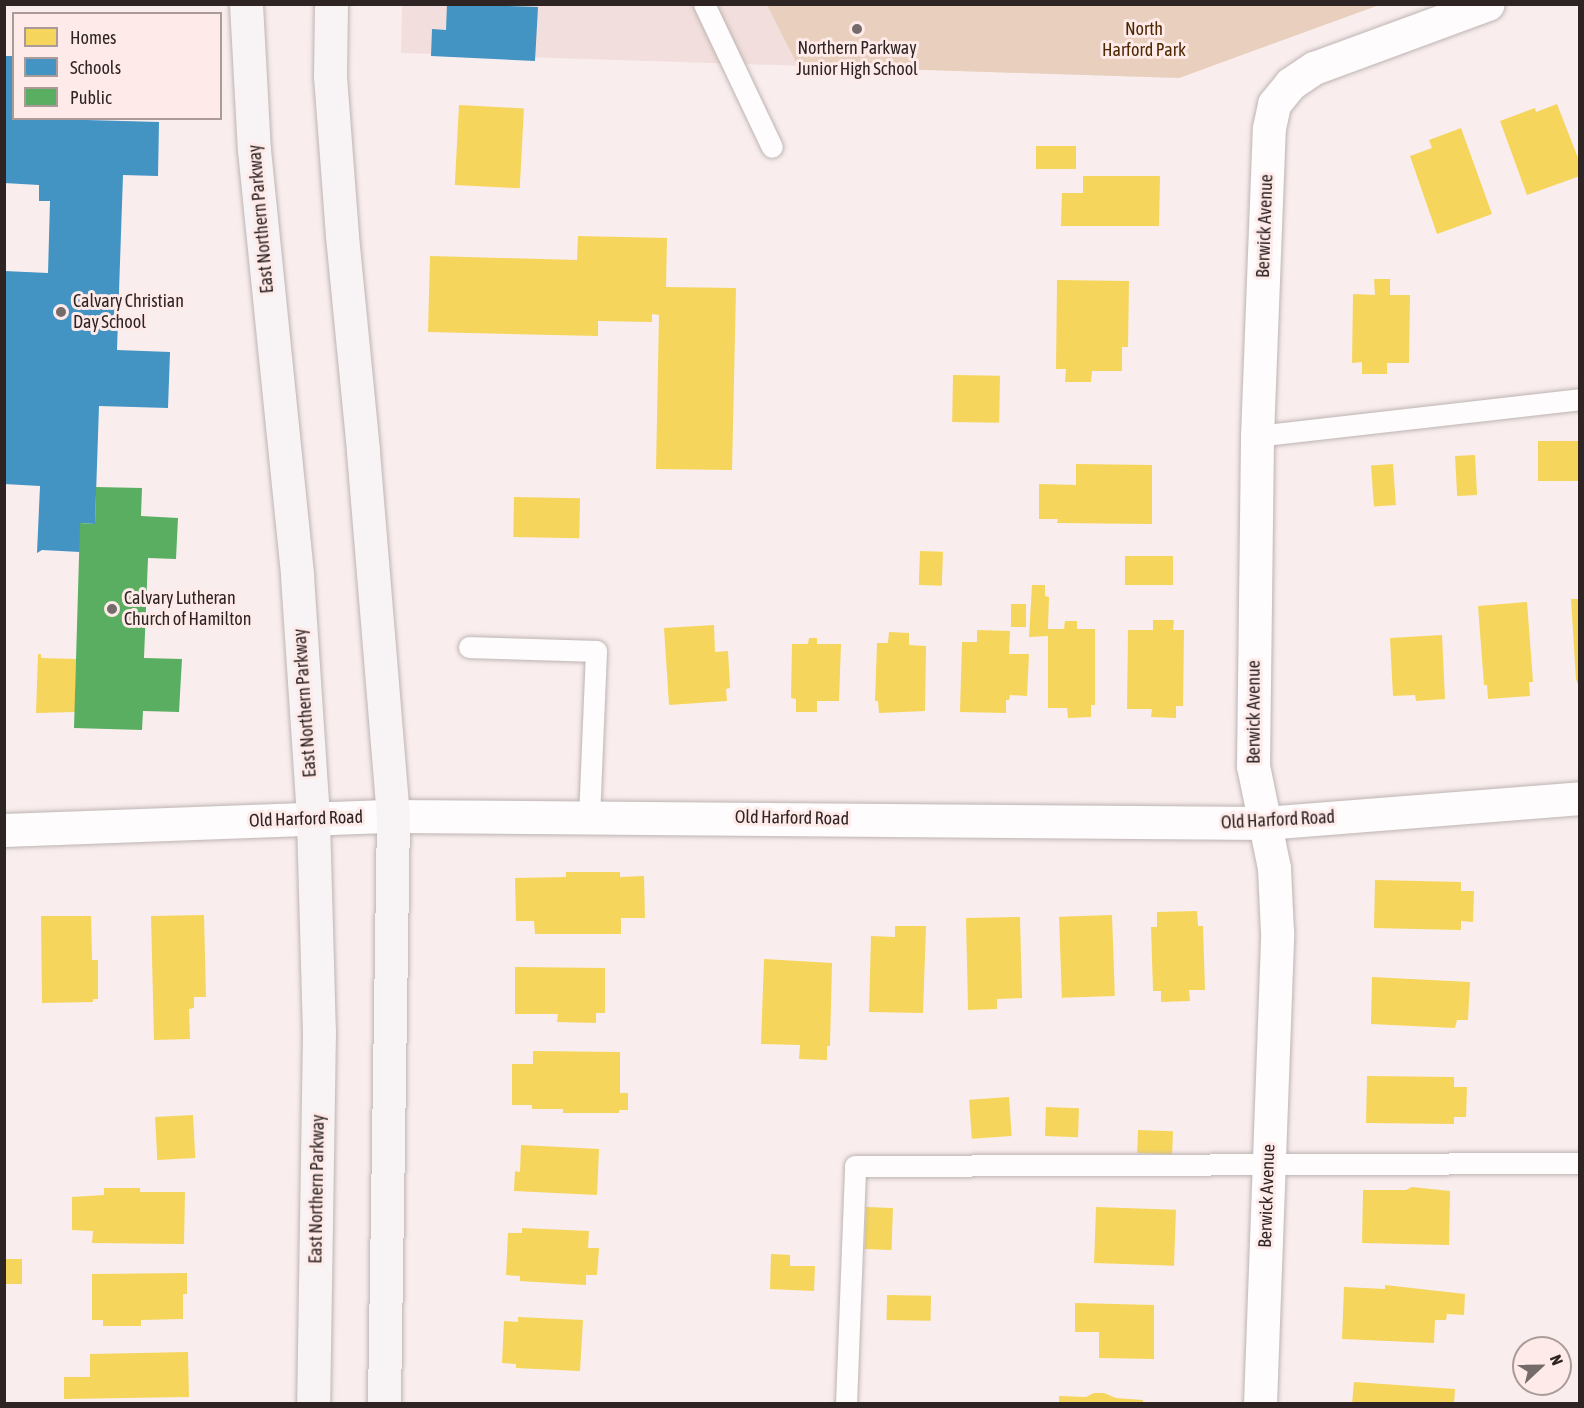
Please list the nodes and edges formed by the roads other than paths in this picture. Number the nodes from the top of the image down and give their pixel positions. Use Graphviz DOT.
graph roads {
  1 [pos="246,4"];
  2 [pos="331,4"];
  3 [pos="704,4"];
  4 [pos="1488,4"];
  5 [pos="772,147"];
  6 [pos="1580,399"];
  7 [pos="1257,436"];
  8 [pos="469,647"];
  9 [pos="1580,798"];
  10 [pos="393,816"];
  11 [pos="589,816"];
  12 [pos="313,820"];
  13 [pos="1265,823"];
  14 [pos="4,830"];
  15 [pos="1580,1163"];
  16 [pos="1268,1165"];
  17 [pos="313,1404"];
  18 [pos="384,1404"];
  19 [pos="846,1404"];
  20 [pos="1260,1404"];
  1 -- 12 [label="main road, East Northern Parkway"];
  2 -- 10 [label="main road"];
  3 -- 5 [label="lane"];
  4 -- 7 [label="street, Berwick Avenue"];
  6 -- 7 [label="lane"];
  7 -- 13 [label="street, Berwick Avenue"];
  8 -- 11 [label="lane"];
  9 -- 13 [label="street, Old Harford Road"];
  10 -- 11 [label="street, Old Harford Road"];
  10 -- 12 [label="street, Old Harford Road"];
  10 -- 18 [label="main road"];
  11 -- 13 [label="street, Old Harford Road"];
  12 -- 14 [label="street, Old Harford Road"];
  12 -- 17 [label="main road, East Northern Parkway"];
  13 -- 16 [label="street, Berwick Avenue"];
  15 -- 16 [label="lane"];
  16 -- 19 [label="lane"];
  16 -- 20 [label="street, Berwick Avenue"];
}
